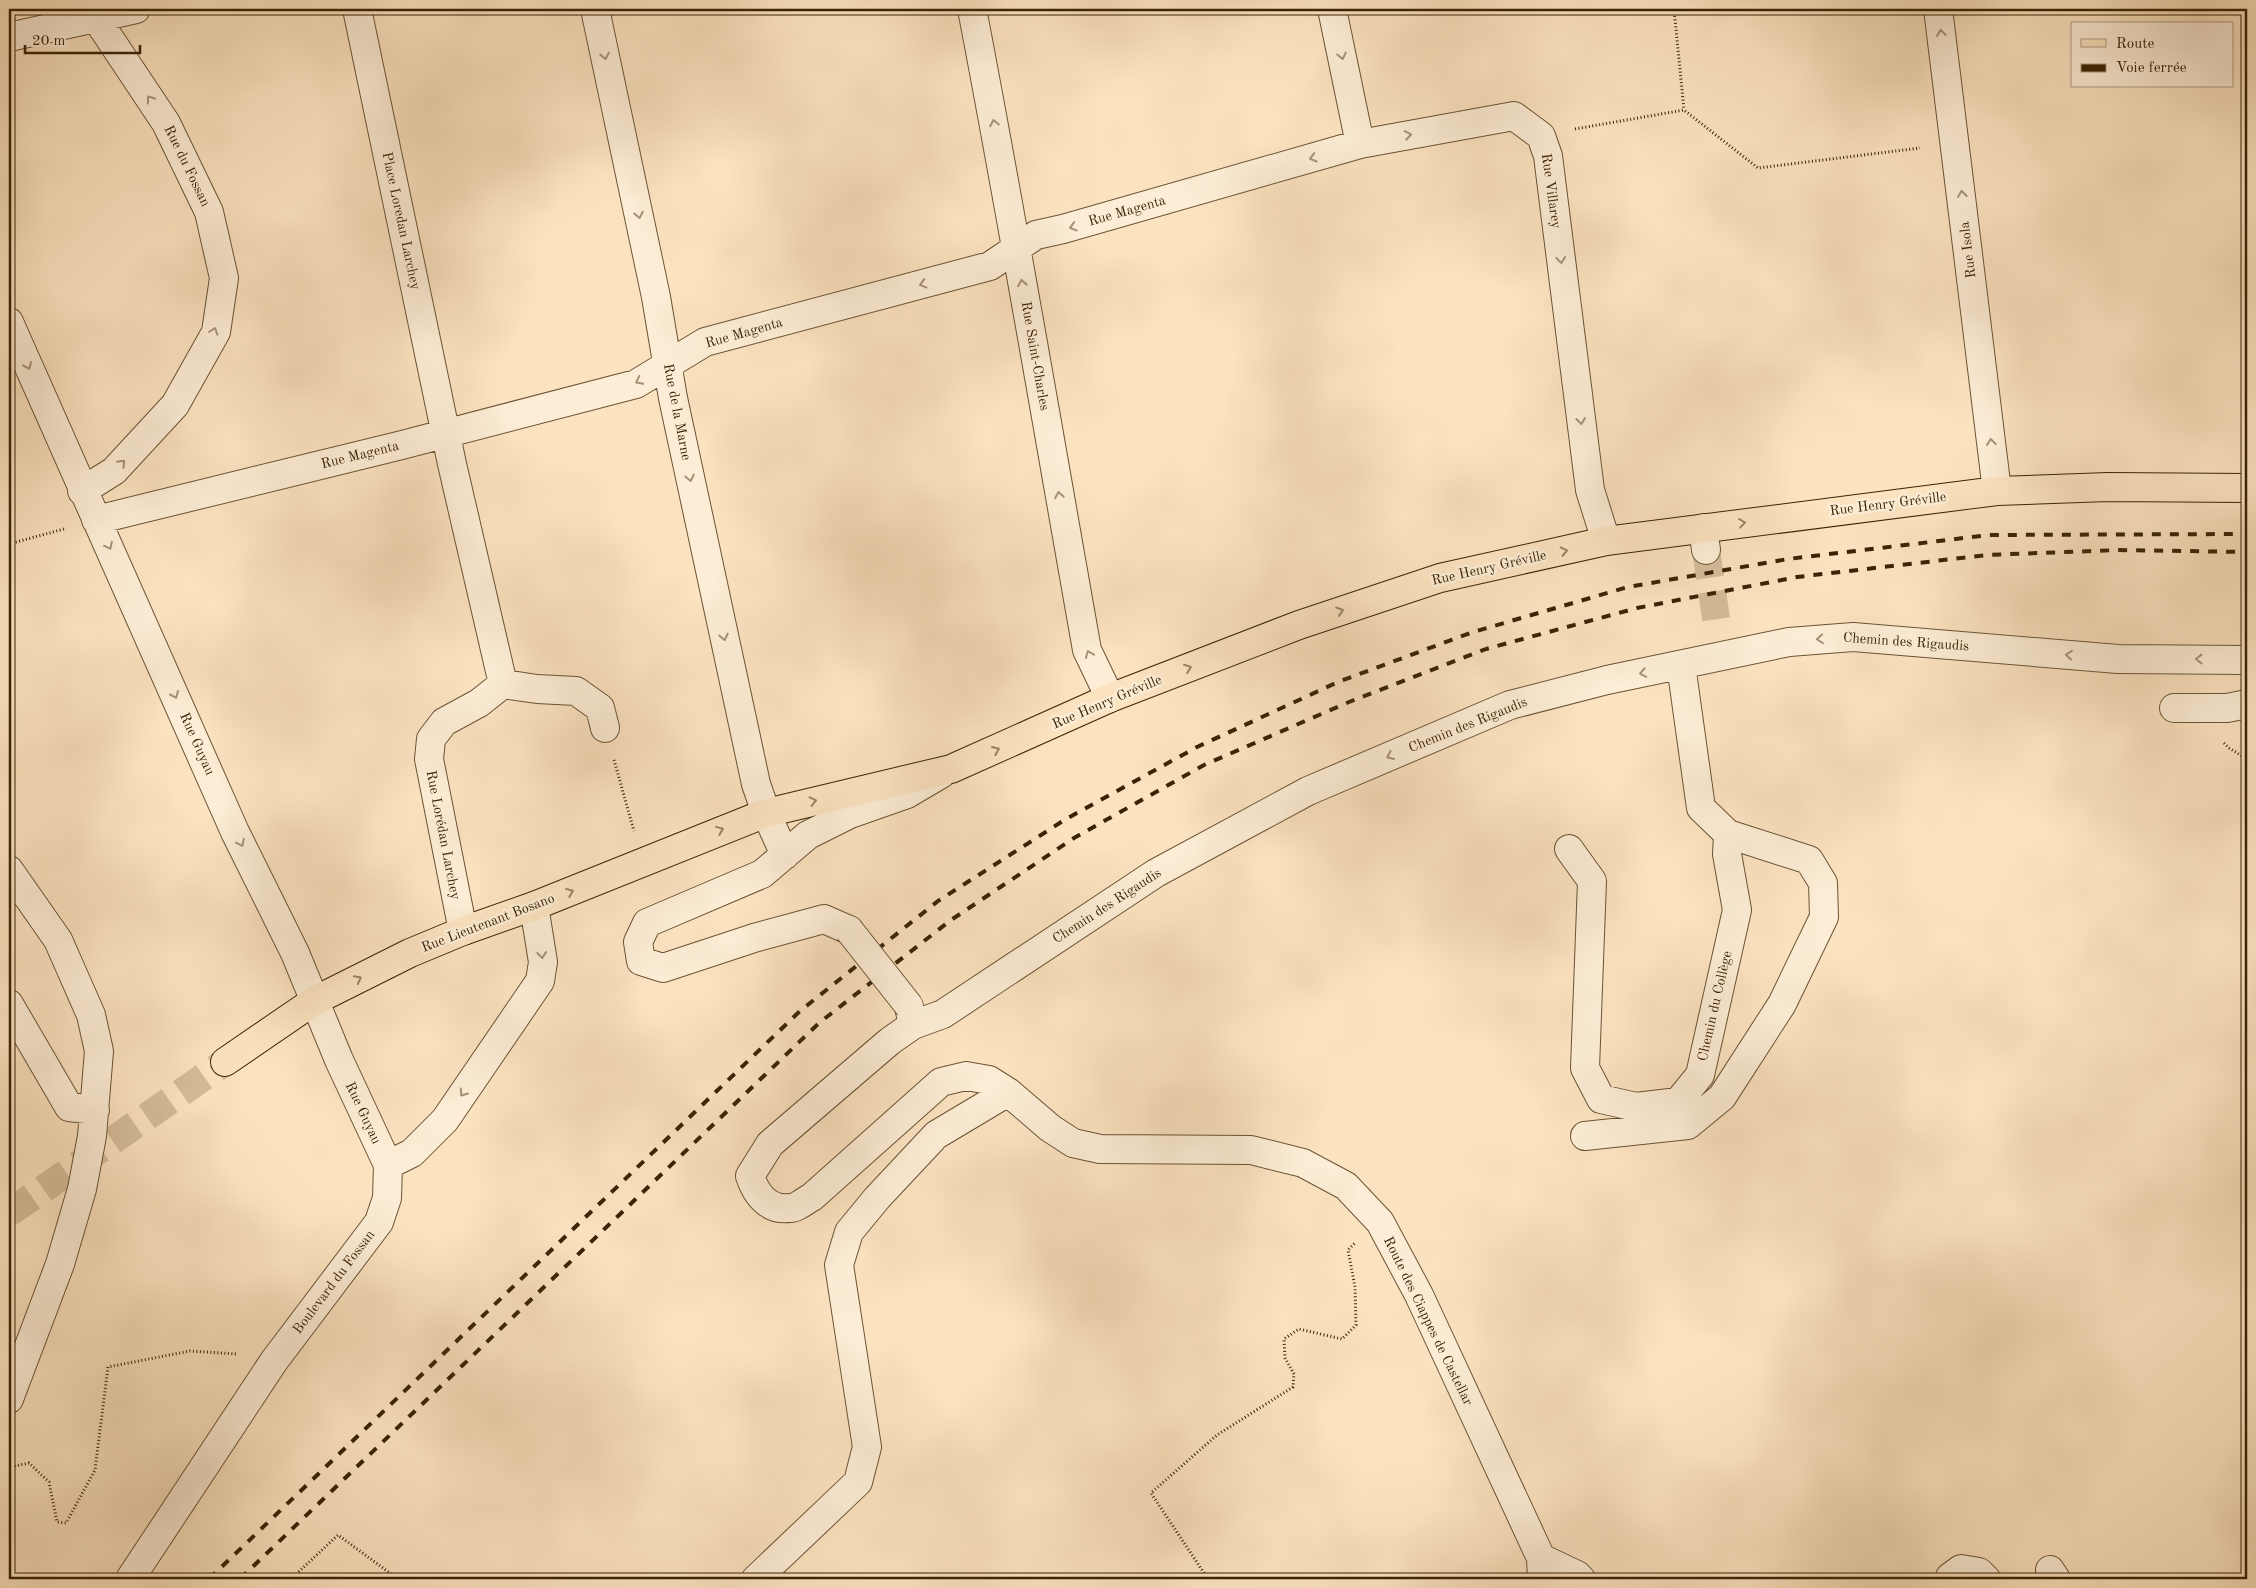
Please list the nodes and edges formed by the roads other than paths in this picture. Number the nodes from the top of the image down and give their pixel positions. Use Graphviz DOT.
graph roads {
  1 [pos="136,9"];
  2 [pos="357,9"];
  3 [pos="595,9"];
  4 [pos="972,9"];
  5 [pos="1332,9"];
  6 [pos="1938,9"];
  7 [pos="79,17"];
  8 [pos="11,33"];
  9 [pos="1360,144"];
  10 [pos="1017,249"];
  11 [pos="9,322"];
  12 [pos="668,363"];
  13 [pos="446,433"];
  14 [pos="2247,488"];
  15 [pos="82,491"];
  16 [pos="1997,491"];
  17 [pos="96,520"];
  18 [pos="1606,541"];
  19 [pos="2247,660"];
  20 [pos="1681,665"];
  21 [pos="503,684"];
  22 [pos="1110,698"];
  23 [pos="2247,704"];
  24 [pos="2174,708"];
  25 [pos="606,728"];
  26 [pos="951,769"];
  27 [pos="766,813"];
  28 [pos="1728,834"];
  29 [pos="1569,849"];
  30 [pos="785,855"];
  31 [pos="9,870"];
  32 [pos="534,906"];
  33 [pos="463,931"];
  34 [pos="314,1001"];
  35 [pos="9,1004"];
  36 [pos="911,1015"];
  37 [pos="226,1062"];
  38 [pos="1008,1092"];
  39 [pos="95,1110"];
  40 [pos="1585,1136"];
  41 [pos="388,1165"];
  42 [pos="9,1399"];
  43 [pos="1541,1569"];
  44 [pos="130,1579"];
  45 [pos="756,1579"];
  46 [pos="1581,1579"];
  47 [pos="1950,1579"];
  48 [pos="1986,1579"];
  1 -- 7 [label="street"];
  2 -- 13 [label="street, Place Loredan Larchey"];
  3 -- 12 [label="street, Rue de la Marne, one-way"];
  10 -- 4 [label="street, Rue Saint-Charles, one-way"];
  5 -- 9 [label="street, one-way"];
  16 -- 6 [label="street, Rue Isola, one-way"];
  7 -- 8 [label="street"];
  15 -- 7 [label="street, Rue du Fossan, one-way"];
  9 -- 10 [label="street, Rue Magenta, one-way"];
  9 -- 18 [label="street, Rue Villarey, one-way"];
  10 -- 12 [label="street, Rue Magenta, one-way"];
  22 -- 10 [label="street, Rue Saint-Charles, one-way"];
  11 -- 15 [label="street, Rue Guyau, one-way"];
  12 -- 13 [label="street, Rue Magenta, one-way"];
  12 -- 27 [label="street, Rue de la Marne, one-way"];
  13 -- 17 [label="street, Rue Magenta"];
  13 -- 21 [label="street"];
  14 -- 16 [label="main road, Rue Henry Gréville"];
  15 -- 17 [label="street, Rue Guyau"];
  18 -- 16 [label="main road, Rue Henry Gréville, one-way"];
  17 -- 34 [label="street, Rue Guyau, one-way"];
  22 -- 18 [label="main road, Rue Henry Gréville, one-way"];
  19 -- 20 [label="street, Chemin des Rigaudis, one-way"];
  20 -- 28 [label="street"];
  20 -- 36 [label="street, Chemin des Rigaudis, one-way"];
  21 -- 25 [label="street"];
  21 -- 33 [label="street, Rue Lorédan Larchey"];
  26 -- 22 [label="main road, Rue Henry Gréville, one-way"];
  23 -- 24 [label="street"];
  27 -- 26 [label="main road, Rue Henry Gréville, one-way"];
  26 -- 30 [label="street"];
  27 -- 30 [label="street"];
  32 -- 27 [label="main road, Rue Lieutenant Bosano, one-way"];
  28 -- 29 [label="street, Chemin du Collège"];
  28 -- 40 [label="street"];
  30 -- 36 [label="street, bridge"];
  31 -- 39 [label="street"];
  32 -- 33 [label="main road, Rue Lieutenant Bosano"];
  32 -- 41 [label="street, one-way"];
  34 -- 33 [label="main road, Rue Lieutenant Bosano, one-way"];
  34 -- 37 [label="main road, Rue Lieutenant Bosano"];
  34 -- 41 [label="street, Rue Guyau"];
  35 -- 39 [label="street"];
  36 -- 38 [label="street, Route des Ciappes de Castellar"];
  38 -- 43 [label="street, Route des Ciappes de Castellar"];
  38 -- 45 [label="street"];
  39 -- 42 [label="street"];
  41 -- 44 [label="street, Boulevard du Fossan"];
  43 -- 46 [label="street"];
  47 -- 48 [label="street"];
}
